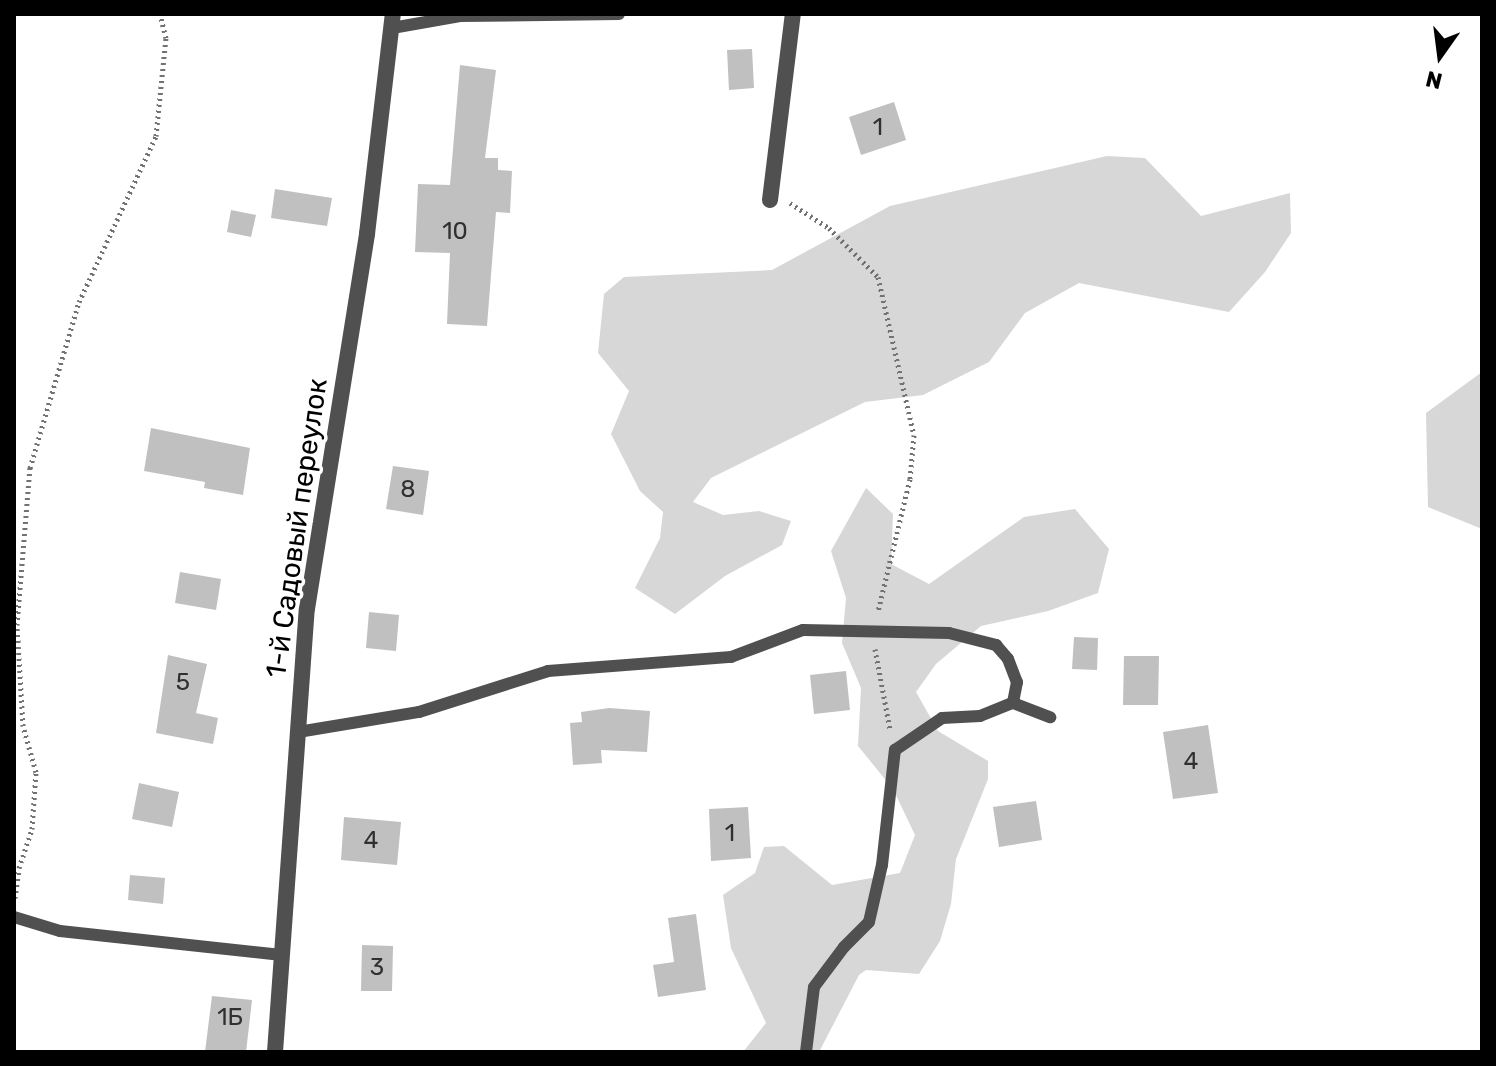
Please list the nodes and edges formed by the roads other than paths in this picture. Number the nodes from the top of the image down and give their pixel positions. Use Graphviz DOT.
graph roads {
  1 [pos="619,14"];
  2 [pos="793,14"];
  3 [pos="392,21"];
  4 [pos="771,196"];
  5 [pos="1013,703"];
  6 [pos="1050,717"];
  7 [pos="298,732"];
  8 [pos="14,917"];
  9 [pos="282,955"];
  10 [pos="275,1052"];
  11 [pos="806,1052"];
  1 -- 3 [label="lane"];
  2 -- 4 [label="street"];
  3 -- 7 [label="street, 1-й Садовый переулок"];
  5 -- 6 [label="lane"];
  5 -- 7 [label="lane"];
  5 -- 11 [label="lane"];
  7 -- 9 [label="street, 1-й Садовый переулок"];
  8 -- 9 [label="lane"];
  9 -- 10 [label="street, 1-й Садовый переулок"];
}
